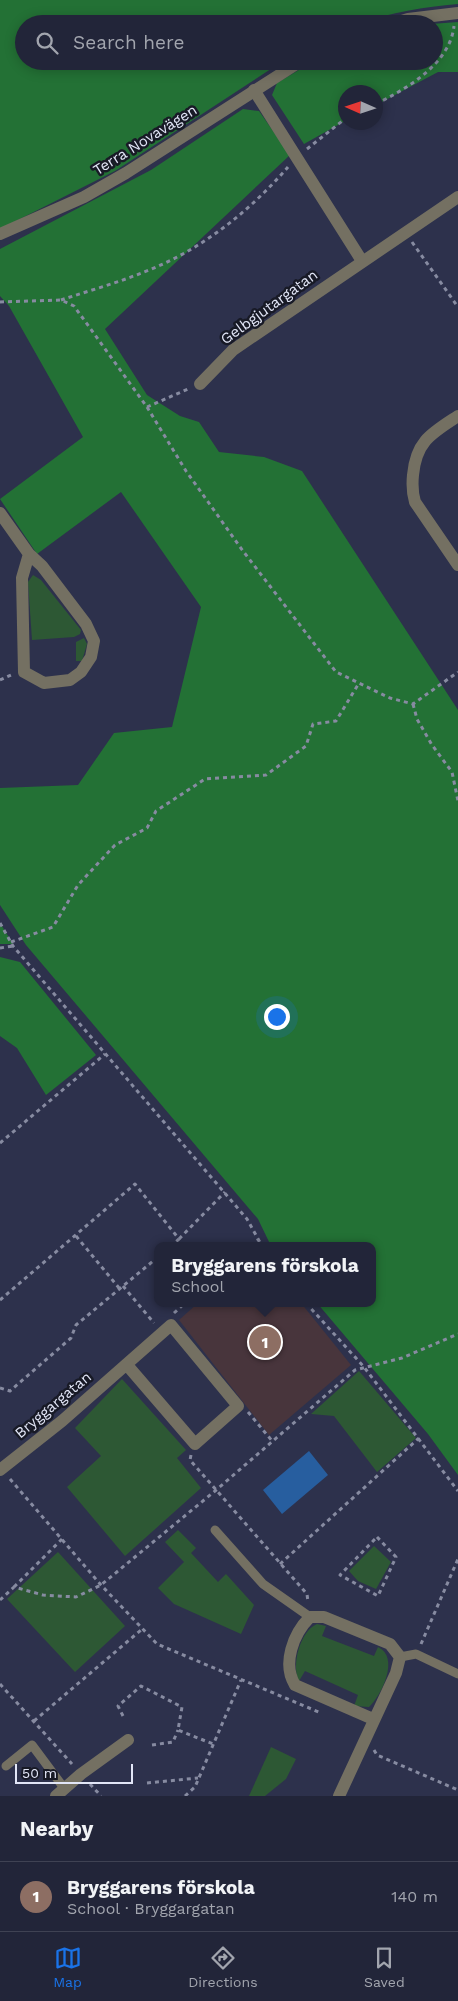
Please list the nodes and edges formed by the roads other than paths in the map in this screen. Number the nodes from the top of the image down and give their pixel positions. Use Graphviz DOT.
graph roads {
  1 [pos="456,13"];
  2 [pos="440,15"];
  3 [pos="286,70"];
  4 [pos="254,90"];
  5 [pos="458,197"];
  6 [pos="0,234"];
  7 [pos="362,261"];
  8 [pos="200,384"];
  9 [pos="458,416"];
  10 [pos="0,513"];
  11 [pos="29,554"];
  12 [pos="458,565"];
  13 [pos="127,1365"];
  14 [pos="1,1470"];
  15 [pos="215,1530"];
  16 [pos="310,1617"];
  17 [pos="400,1657"];
  18 [pos="458,1674"];
  19 [pos="373,1719"];
  20 [pos="128,1740"];
  21 [pos="6,1766"];
  22 [pos="60,1792"];
  23 [pos="339,1796"];
  1 -- 2 [label="street"];
  3 -- 4 [label="street, Terra Novavägen"];
  4 -- 6 [label="street, Terra Novavägen"];
  4 -- 7 [label="street"];
  5 -- 7 [label="street, Gelbgjutargatan"];
  7 -- 8 [label="street, Gelbgjutargatan"];
  9 -- 12 [label="street"];
  10 -- 11 [label="street"];
  11 -- 11 [label="street"];
  13 -- 13 [label="street, Bryggargatan"];
  13 -- 14 [label="street, Bryggargatan"];
  15 -- 16 [label="lane"];
  16 -- 17 [label="street"];
  16 -- 19 [label="street"];
  17 -- 18 [label="lane"];
  17 -- 19 [label="street"];
  19 -- 23 [label="street"];
  20 -- 22 [label="street"];
  21 -- 22 [label="lane"];
}
